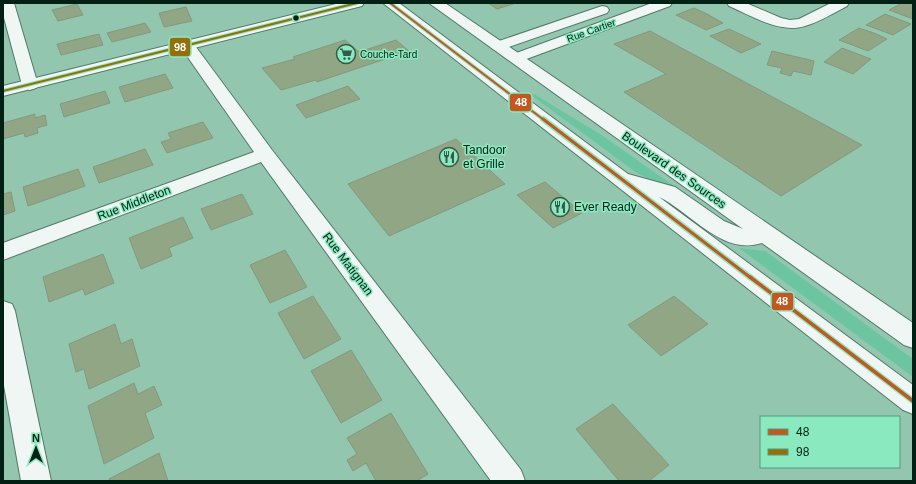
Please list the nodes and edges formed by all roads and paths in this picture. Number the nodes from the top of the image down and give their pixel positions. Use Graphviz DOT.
graph roads {
  1 [pos="7,3"];
  2 [pos="357,3"];
  3 [pos="390,3"];
  4 [pos="436,3"];
  5 [pos="665,3"];
  6 [pos="734,3"];
  7 [pos="842,3"];
  8 [pos="3,4"];
  9 [pos="616,6"];
  10 [pos="188,46"];
  11 [pos="498,46"];
  12 [pos="516,58"];
  13 [pos="30,84"];
  14 [pos="3,92"];
  15 [pos="265,154"];
  16 [pos="618,177"];
  17 [pos="765,234"];
  18 [pos="3,252"];
  19 [pos="3,311"];
  20 [pos="913,337"];
  21 [pos="913,401"];
  22 [pos="36,481"];
  23 [pos="510,481"];
  1 -- 8 [label="street"];
  1 -- 13 [label="street"];
  2 -- 10 [label="street"];
  3 -- 16 [label="street"];
  4 -- 11 [label="street, Boulevard des Sources"];
  5 -- 12 [label="street, Rue Cartier"];
  6 -- 7 [label="street"];
  9 -- 11 [label="street, Rue Cartier"];
  10 -- 13 [label="street"];
  10 -- 15 [label="street, Rue Matignan"];
  11 -- 12 [label="street, Boulevard des Sources"];
  12 -- 17 [label="street, Boulevard des Sources"];
  13 -- 14 [label="street"];
  15 -- 18 [label="street, Rue Middleton"];
  15 -- 23 [label="street, Rue Matignan"];
  16 -- 17 [label="street"];
  16 -- 21 [label="street"];
  17 -- 20 [label="street, Boulevard des Sources"];
  19 -- 22 [label="street"];
}
